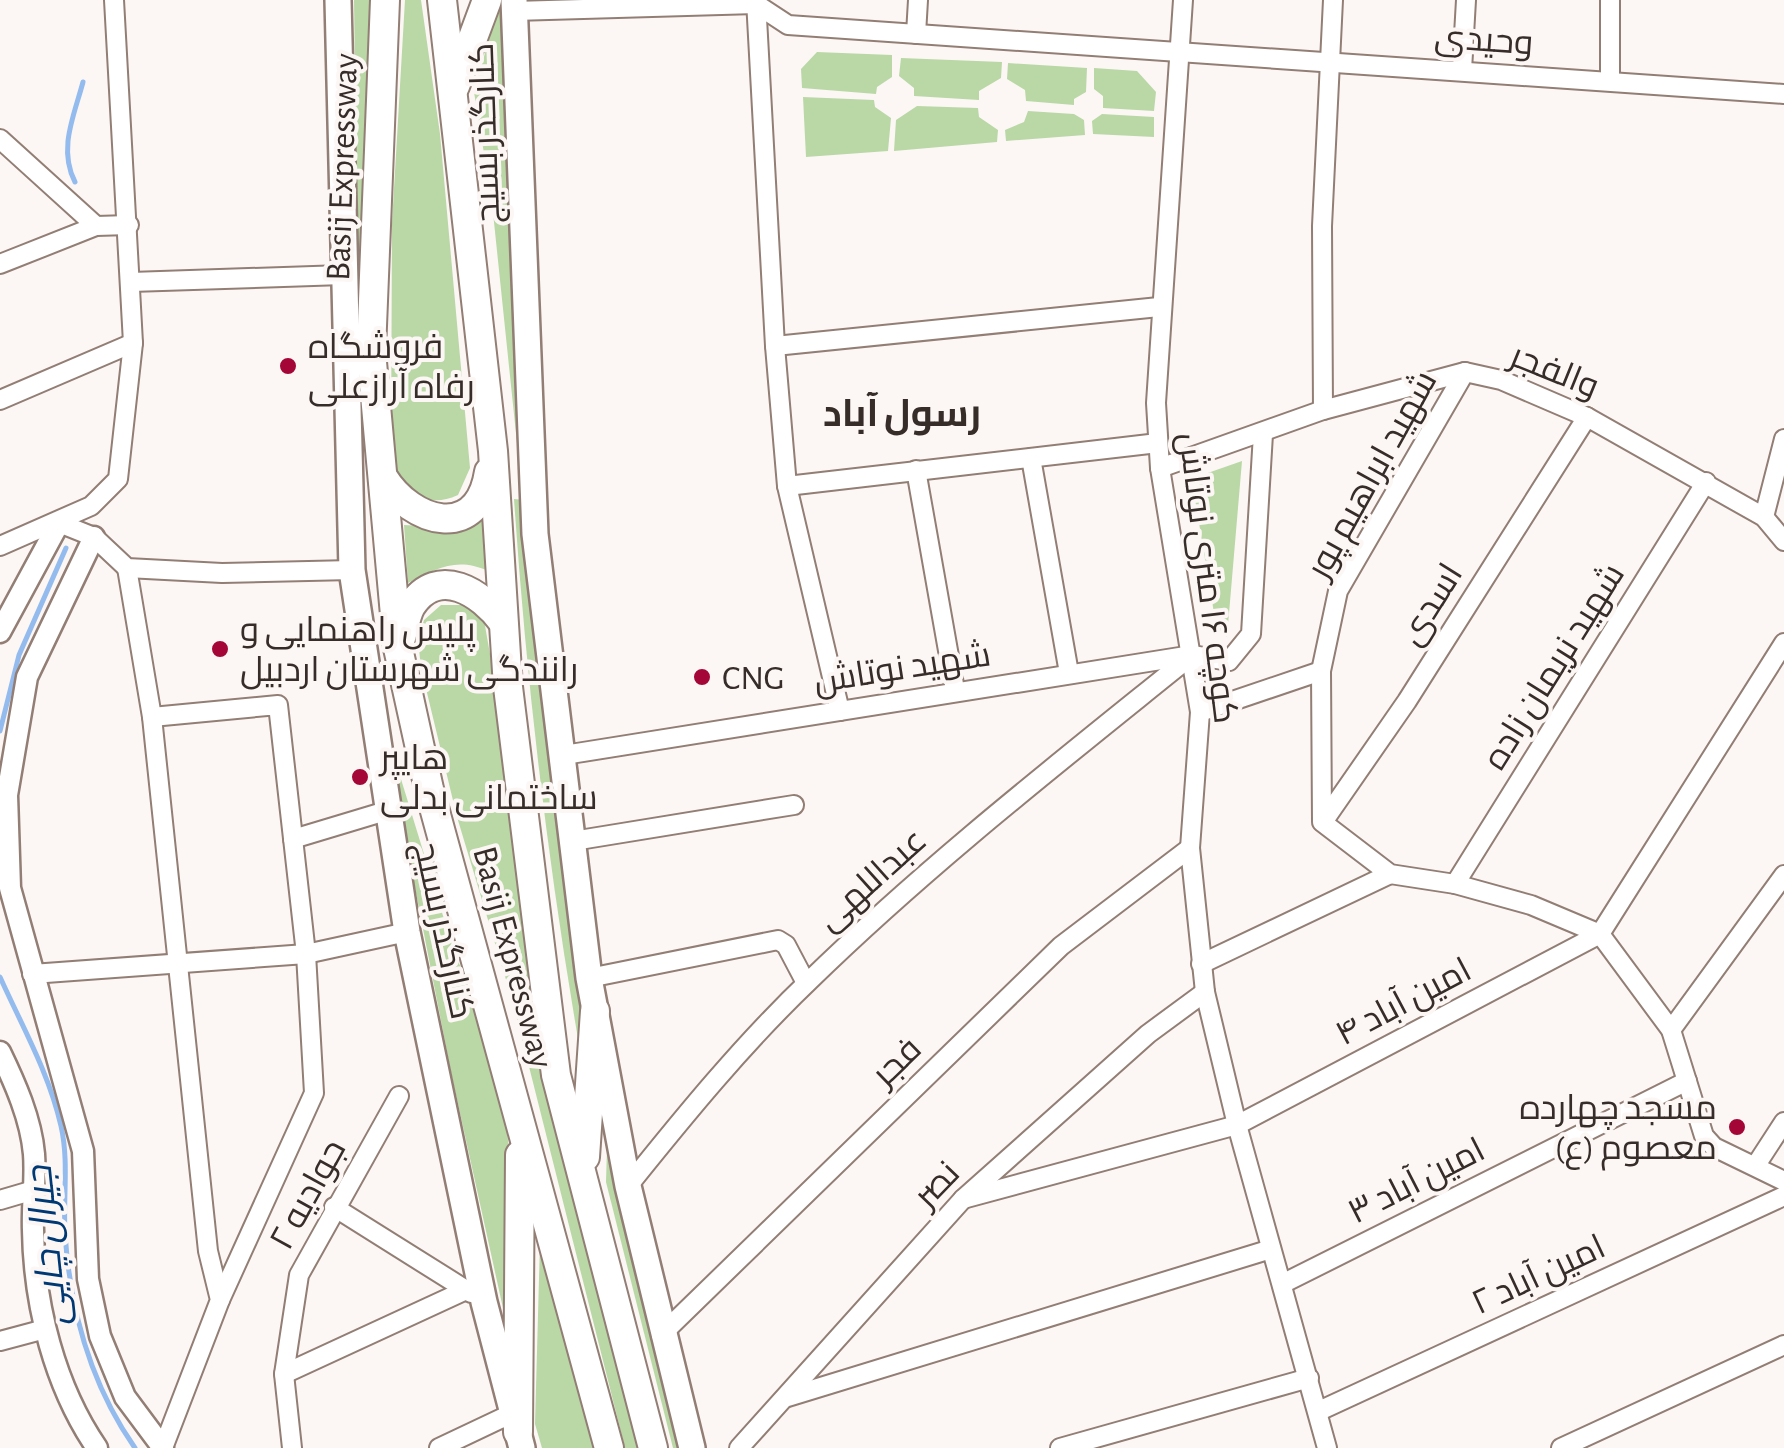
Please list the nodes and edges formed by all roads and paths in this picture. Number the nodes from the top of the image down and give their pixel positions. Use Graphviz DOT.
graph roads {
  1 [pos="114,0"];
  2 [pos="338,0"];
  3 [pos="385,0"];
  4 [pos="442,0"];
  5 [pos="487,0"];
  6 [pos="918,0"];
  7 [pos="1183,0"];
  8 [pos="1332,0"];
  9 [pos="1466,0"];
  10 [pos="1610,0"];
  11 [pos="756,2"];
  12 [pos="514,6"];
  13 [pos="916,34"];
  14 [pos="1180,54"];
  15 [pos="1329,60"];
  16 [pos="1462,70"];
  17 [pos="1610,79"];
  18 [pos="453,92"];
  19 [pos="1784,94"];
  20 [pos="0,139"];
  21 [pos="129,225"];
  22 [pos="96,226"];
  23 [pos="0,264"];
  24 [pos="343,275"];
  25 [pos="131,282"];
  26 [pos="1159,307"];
  27 [pos="133,343"];
  28 [pos="775,346"];
  29 [pos="1464,372"];
  30 [pos="0,400"];
  31 [pos="1323,410"];
  32 [pos="1587,417"];
  33 [pos="1263,434"];
  34 [pos="1784,439"];
  35 [pos="1158,443"];
  36 [pos="493,451"];
  37 [pos="1031,458"];
  38 [pos="1160,468"];
  39 [pos="916,470"];
  40 [pos="382,476"];
  41 [pos="1706,482"];
  42 [pos="787,486"];
  43 [pos="1764,518"];
  44 [pos="59,523"];
  45 [pos="94,537"];
  46 [pos="1784,542"];
  47 [pos="0,546"];
  48 [pos="127,568"];
  49 [pos="352,570"];
  50 [pos="504,622"];
  51 [pos="0,632"];
  52 [pos="1784,643"];
  53 [pos="398,648"];
  54 [pos="1192,655"];
  55 [pos="1321,671"];
  56 [pos="1069,673"];
  57 [pos="955,690"];
  58 [pos="840,710"];
  59 [pos="1200,712"];
  60 [pos="152,718"];
  61 [pos="564,755"];
  62 [pos="794,805"];
  63 [pos="386,811"];
  64 [pos="1322,822"];
  65 [pos="293,839"];
  66 [pos="573,841"];
  67 [pos="1190,848"];
  68 [pos="1390,874"];
  69 [pos="1784,875"];
  70 [pos="1455,884"];
  71 [pos="407,932"];
  72 [pos="1600,934"];
  73 [pos="306,954"];
  74 [pos="1201,964"];
  75 [pos="176,965"];
  76 [pos="32,974"];
  77 [pos="589,978"];
  78 [pos="806,983"];
  79 [pos="1205,992"];
  80 [pos="595,1011"];
  81 [pos="1671,1030"];
  82 [pos="0,1052"];
  83 [pos="1687,1081"];
  84 [pos="399,1096"];
  85 [pos="520,1119"];
  86 [pos="1784,1122"];
  87 [pos="1236,1124"];
  88 [pos="1756,1165"];
  89 [pos="584,1178"];
  90 [pos="1784,1181"];
  91 [pos="628,1186"];
  92 [pos="34,1190"];
  93 [pos="1784,1196"];
  94 [pos="963,1199"];
  95 [pos="0,1200"];
  96 [pos="334,1207"];
  97 [pos="1271,1249"];
  98 [pos="1282,1284"];
  99 [pos="475,1296"];
  100 [pos="220,1300"];
  101 [pos="45,1329"];
  102 [pos="661,1335"];
  103 [pos="0,1342"];
  104 [pos="1784,1345"];
  105 [pos="284,1374"];
  106 [pos="1308,1378"];
  107 [pos="787,1397"];
  108 [pos="1319,1412"];
  109 [pos="518,1431"];
  110 [pos="91,1444"];
  111 [pos="163,1448"];
  112 [pos="292,1448"];
  113 [pos="439,1448"];
  114 [pos="609,1448"];
  115 [pos="654,1448"];
  116 [pos="692,1448"];
  117 [pos="738,1448"];
  118 [pos="1060,1448"];
  119 [pos="1326,1448"];
  120 [pos="1561,1448"];
  1 -- 21 [label="street"];
  2 -- 24 [label="main road, کنارگذر بسیج"];
  3 -- 40 [label="highway, Basij Expressway"];
  4 -- 18 [label="highway, Basij Expressway"];
  5 -- 18 [label="highway"];
  6 -- 13 [label="street"];
  7 -- 14 [label="street, کوچه ۱۶ متری نوتاش"];
  8 -- 15 [label="street"];
  9 -- 16 [label="street"];
  10 -- 17 [label="street"];
  11 -- 12 [label="street"];
  11 -- 13 [label="street, وحیدی"];
  11 -- 28 [label="street"];
  12 -- 61 [label="main road, کنارگذر بسیج"];
  13 -- 14 [label="street, وحیدی"];
  14 -- 15 [label="street, وحیدی"];
  14 -- 26 [label="street, کوچه ۱۶ متری نوتاش"];
  15 -- 16 [label="street, وحیدی"];
  15 -- 31 [label="street"];
  16 -- 17 [label="street, وحیدی"];
  17 -- 19 [label="street, وحیدی"];
  18 -- 36 [label="highway, Basij Expressway"];
  20 -- 22 [label="street"];
  21 -- 22 [label="street"];
  21 -- 25 [label="street"];
  22 -- 23 [label="street"];
  24 -- 25 [label="street"];
  24 -- 49 [label="main road, کنارگذر بسیج"];
  25 -- 27 [label="street"];
  26 -- 28 [label="street"];
  26 -- 35 [label="street, کوچه ۱۶ متری نوتاش"];
  27 -- 30 [label="street"];
  27 -- 44 [label="street"];
  28 -- 42 [label="street"];
  29 -- 31 [label="street, والفجر"];
  29 -- 32 [label="street, والفجر"];
  29 -- 55 [label="street, شهید ابراهیم پور"];
  31 -- 33 [label="street, والفجر"];
  32 -- 41 [label="street, والفجر"];
  32 -- 64 [label="street, اسدی"];
  33 -- 38 [label="street, والفجر"];
  33 -- 54 [label="street, شهید نوتاش"];
  34 -- 43 [label="street"];
  35 -- 37 [label="street"];
  35 -- 38 [label="street, کوچه ۱۶ متری نوتاش"];
  36 -- 40 [label="highway"];
  36 -- 50 [label="highway, Basij Expressway"];
  37 -- 39 [label="street"];
  37 -- 56 [label="street"];
  38 -- 54 [label="street, کوچه ۱۶ متری نوتاش"];
  39 -- 42 [label="street"];
  39 -- 57 [label="street"];
  40 -- 53 [label="highway, Basij Expressway"];
  41 -- 43 [label="street, والفجر"];
  41 -- 70 [label="street, شهید نریمان زاده"];
  42 -- 58 [label="street"];
  43 -- 46 [label="street, والفجر"];
  44 -- 45 [label="street"];
  44 -- 47 [label="street"];
  44 -- 51 [label="street"];
  45 -- 48 [label="street"];
  45 -- 76 [label="street"];
  48 -- 49 [label="street"];
  48 -- 60 [label="street"];
  49 -- 63 [label="main road, کنارگذر بسیج"];
  50 -- 53 [label="highway"];
  50 -- 89 [label="highway, Basij Expressway"];
  52 -- 72 [label="street"];
  53 -- 85 [label="highway, Basij Expressway"];
  54 -- 56 [label="street, شهید نوتاش"];
  54 -- 59 [label="street, کوچه ۱۶ متری نوتاش"];
  54 -- 78 [label="street, عبداللهی"];
  55 -- 59 [label="street"];
  55 -- 64 [label="street, شهید ابراهیم پور"];
  56 -- 57 [label="street, شهید نوتاش"];
  57 -- 58 [label="street, شهید نوتاش"];
  58 -- 61 [label="street, شهید نوتاش"];
  59 -- 67 [label="street, کوچه ۱۶ متری نوتاش"];
  60 -- 65 [label="street"];
  60 -- 75 [label="street"];
  61 -- 66 [label="main road, کنارگذر بسیج"];
  62 -- 66 [label="street"];
  63 -- 65 [label="street"];
  63 -- 71 [label="main road, کنارگذر بسیج"];
  64 -- 68 [label="street"];
  65 -- 73 [label="street"];
  66 -- 77 [label="main road, کنارگذر بسیج"];
  67 -- 74 [label="street, کوچه ۱۶ متری نوتاش"];
  67 -- 102 [label="street, فجر"];
  68 -- 70 [label="street"];
  68 -- 74 [label="street"];
  69 -- 81 [label="street"];
  70 -- 72 [label="street"];
  71 -- 73 [label="street"];
  71 -- 99 [label="main road, کنارگذر بسیج"];
  72 -- 81 [label="street"];
  72 -- 87 [label="street, ۴ امین آباد"];
  73 -- 75 [label="street"];
  73 -- 100 [label="street"];
  74 -- 79 [label="street, کوچه ۱۶ متری نوتاش"];
  75 -- 76 [label="street"];
  75 -- 100 [label="street"];
  76 -- 111 [label="street"];
  77 -- 78 [label="street"];
  77 -- 80 [label="main road, کنارگذر بسیج"];
  78 -- 91 [label="street, عبداللهی"];
  79 -- 87 [label="street, کوچه ۱۶ متری نوتاش"];
  79 -- 94 [label="street, نصر"];
  80 -- 89 [label="highway"];
  80 -- 91 [label="main road, کنارگذر بسیج"];
  81 -- 83 [label="street"];
  82 -- 92 [label="street"];
  83 -- 88 [label="street"];
  83 -- 98 [label="street, ۳ امین آباد"];
  84 -- 96 [label="street, جوادیه ۲"];
  85 -- 109 [label="highway"];
  85 -- 114 [label="highway, Basij Expressway"];
  86 -- 88 [label="street"];
  87 -- 94 [label="street, ۴ امین آباد"];
  87 -- 97 [label="street, کوچه ۱۶ متری نوتاش"];
  88 -- 90 [label="street"];
  89 -- 115 [label="highway, Basij Expressway"];
  91 -- 102 [label="main road, کنارگذر بسیج"];
  92 -- 95 [label="street"];
  92 -- 101 [label="street"];
  93 -- 108 [label="street, ۲ امین آباد"];
  94 -- 107 [label="street, نصر"];
  96 -- 99 [label="street"];
  96 -- 105 [label="street, جوادیه ۲"];
  97 -- 98 [label="street, کوچه ۱۶ متری نوتاش"];
  97 -- 107 [label="street"];
  98 -- 106 [label="street, کوچه ۱۶ متری نوتاش"];
  99 -- 105 [label="street"];
  99 -- 109 [label="main road, کنارگذر بسیج"];
  100 -- 111 [label="street"];
  101 -- 103 [label="street"];
  101 -- 110 [label="street"];
  102 -- 116 [label="main road, کنارگذر بسیج"];
  104 -- 120 [label="street"];
  105 -- 112 [label="street, جوادیه ۲"];
  106 -- 108 [label="street, کوچه ۱۶ متری نوتاش"];
  106 -- 118 [label="street"];
  107 -- 117 [label="street, نصر"];
  108 -- 119 [label="street, کوچه ۱۶ متری نوتاش"];
  109 -- 113 [label="street"];
}
